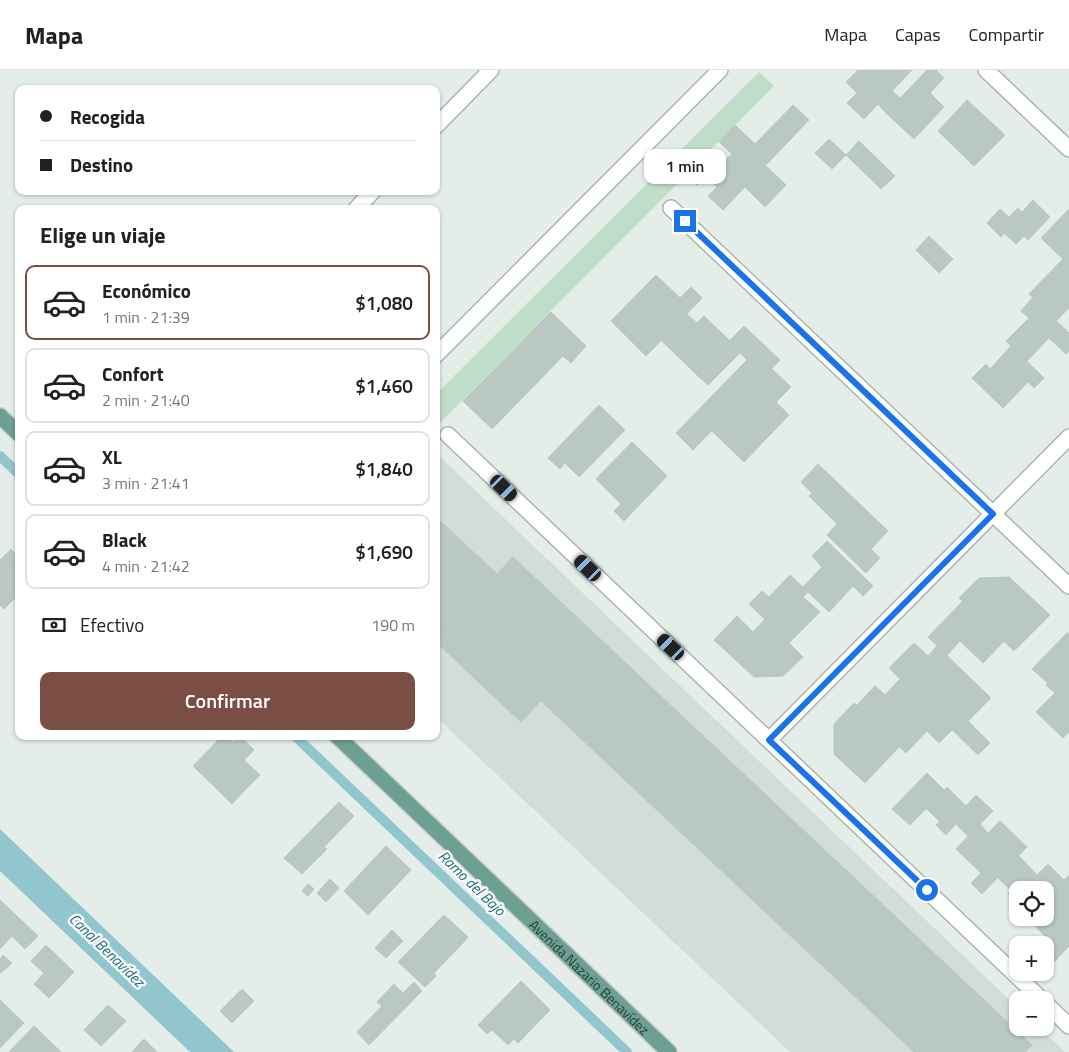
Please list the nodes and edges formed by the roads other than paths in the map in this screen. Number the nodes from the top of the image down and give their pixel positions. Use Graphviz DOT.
graph roads {
  1 [pos="491,70"];
  2 [pos="720,70"];
  3 [pos="986,70"];
  4 [pos="440,122"];
  5 [pos="1069,149"];
  6 [pos="369,195"];
  7 [pos="360,205"];
  8 [pos="671,208"];
  9 [pos="440,351"];
  10 [pos="0,416"];
  11 [pos="15,430"];
  12 [pos="448,435"];
  13 [pos="1069,437"];
  14 [pos="993,514"];
  15 [pos="1069,586"];
  16 [pos="341,740"];
  17 [pos="769,740"];
  18 [pos="1033,991"];
  19 [pos="1054,1012"];
  20 [pos="1069,1026"];
  21 [pos="669,1052"];
  1 -- 4 [label="street"];
  2 -- 9 [label="street"];
  3 -- 5 [label="street"];
  6 -- 7 [label="street"];
  8 -- 14 [label="street"];
  10 -- 11 [label="main road"];
  12 -- 17 [label="street"];
  13 -- 14 [label="street"];
  14 -- 15 [label="street"];
  14 -- 17 [label="street"];
  16 -- 21 [label="main road, Avenida Nazario Benavídez"];
  17 -- 18 [label="street"];
  19 -- 20 [label="street"];
}
